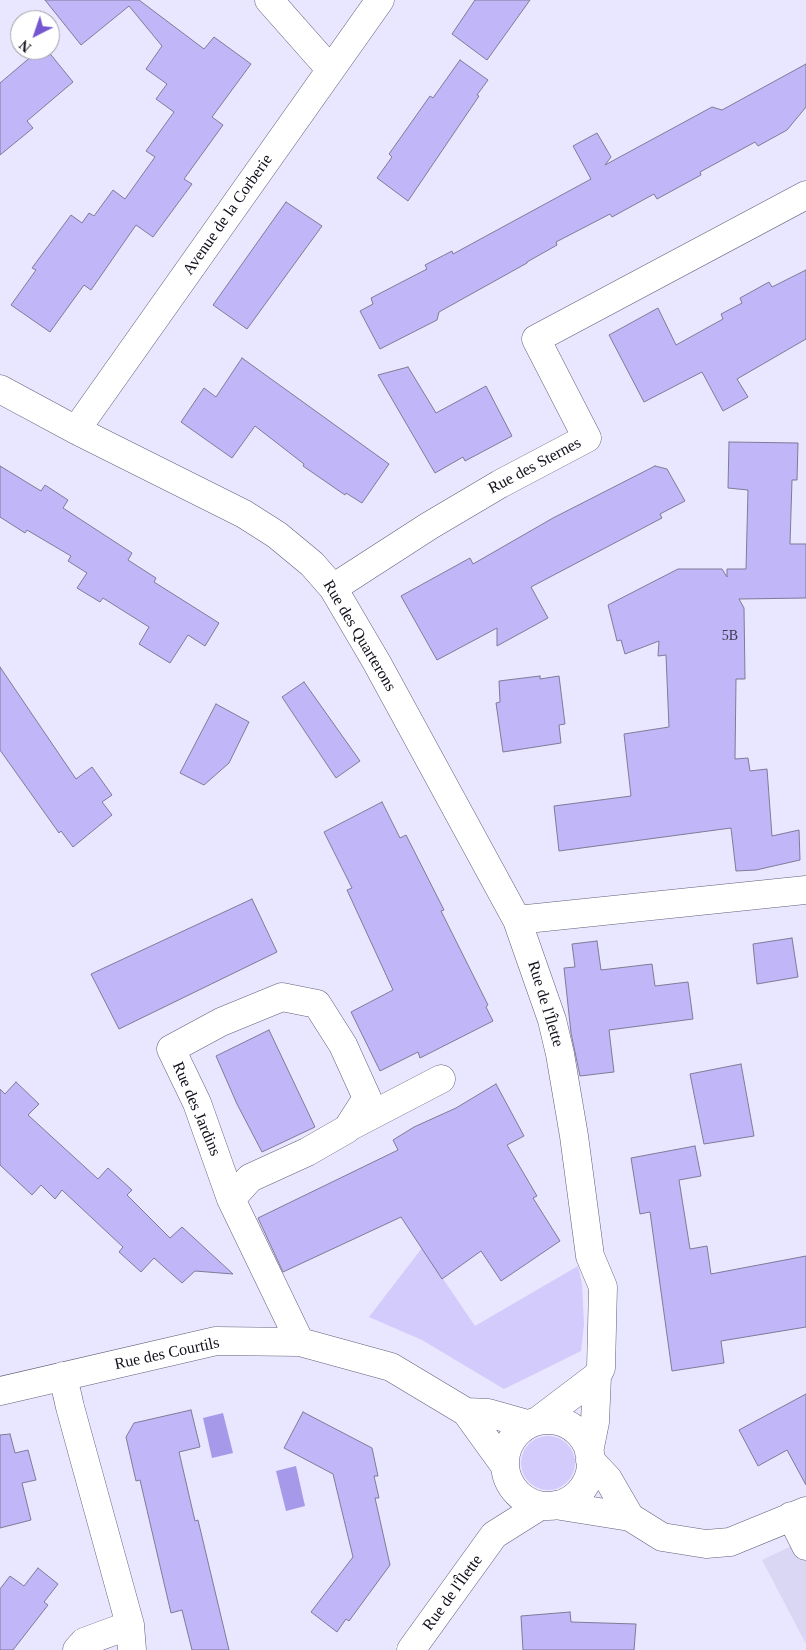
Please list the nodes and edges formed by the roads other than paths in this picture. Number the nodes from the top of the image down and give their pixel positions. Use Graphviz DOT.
graph roads {
  1 [pos="269,0"];
  2 [pos="380,0"];
  3 [pos="330,69"];
  4 [pos="806,195"];
  5 [pos="0,389"];
  6 [pos="76,430"];
  7 [pos="333,588"];
  8 [pos="806,890"];
  9 [pos="517,920"];
  10 [pos="441,1079"];
  11 [pos="347,1129"];
  12 [pos="231,1199"];
  13 [pos="300,1342"];
  14 [pos="63,1376"];
  15 [pos="597,1376"];
  16 [pos="0,1391"];
  17 [pos="466,1412"];
  18 [pos="533,1422"];
  19 [pos="590,1456"];
  20 [pos="507,1473"];
  21 [pos="547,1506"];
  22 [pos="798,1514"];
  23 [pos="630,1517"];
  24 [pos="494,1535"];
  25 [pos="806,1546"];
  26 [pos="131,1637"];
  27 [pos="422,1645"];
  28 [pos="77,1650"];
  1 -- 3 [label="street"];
  2 -- 3 [label="street, Avenue de la Corberie"];
  3 -- 6 [label="street, Avenue de la Corberie"];
  4 -- 7 [label="street, Rue des Sternes"];
  5 -- 6 [label="street, Rue des Quarterons"];
  6 -- 7 [label="street, Rue des Quarterons"];
  7 -- 9 [label="street, Rue des Quarterons"];
  8 -- 9 [label="street"];
  9 -- 15 [label="street, Rue de l'Îlette"];
  10 -- 11 [label="street, Rue des Jardins"];
  11 -- 12 [label="street, Rue des Jardins"];
  11 -- 12 [label="street, Rue des Jardins"];
  12 -- 13 [label="street, Rue des Jardins"];
  13 -- 14 [label="street, Rue des Courtils"];
  13 -- 17 [label="street, Rue des Courtils"];
  14 -- 16 [label="street, Rue des Courtils"];
  14 -- 26 [label="street"];
  15 -- 18 [label="street"];
  15 -- 19 [label="street, Rue de l'Îlette"];
  17 -- 18 [label="street, Rue des Courtils"];
  17 -- 20 [label="street, Rue des Courtils"];
  18 -- 19 [label="street"];
  18 -- 20 [label="street"];
  19 -- 21 [label="street"];
  19 -- 23 [label="street"];
  20 -- 21 [label="street"];
  20 -- 24 [label="street, Rue de l'Îlette"];
  21 -- 23 [label="street"];
  21 -- 24 [label="street, Rue de l'Îlette"];
  22 -- 23 [label="street"];
  22 -- 25 [label="street"];
  24 -- 27 [label="street, Rue de l'Îlette"];
  26 -- 28 [label="street"];
}
